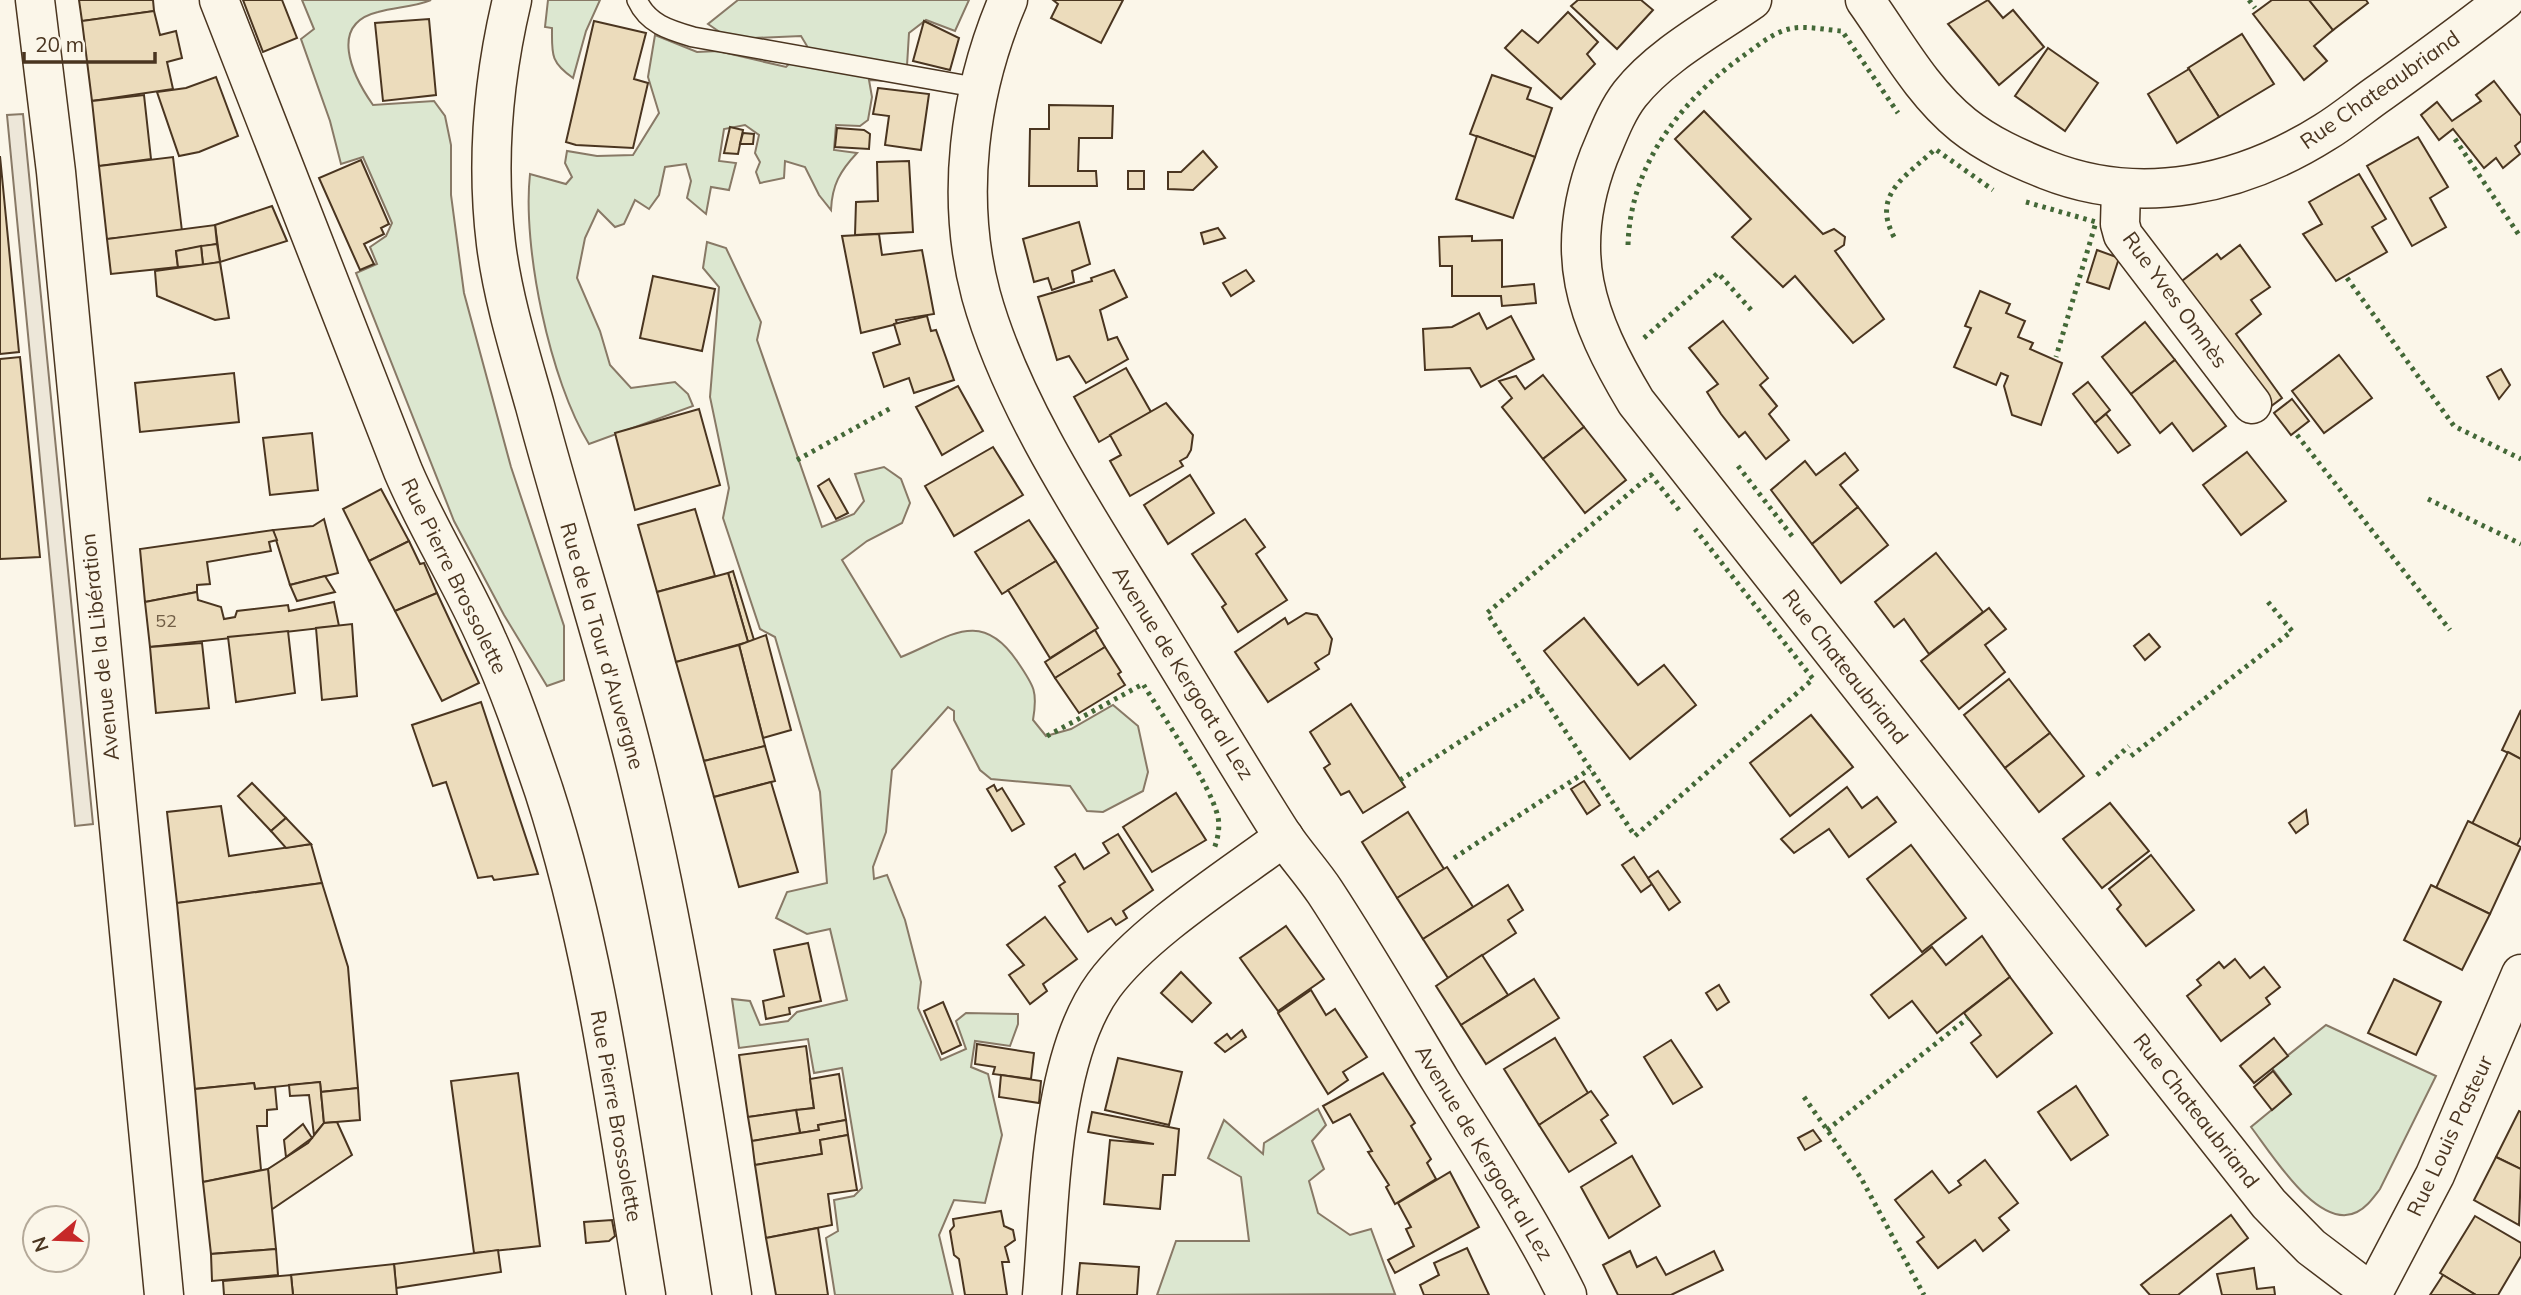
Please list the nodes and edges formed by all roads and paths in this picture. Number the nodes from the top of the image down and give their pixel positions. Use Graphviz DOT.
graph roads {
  1 [pos="35,0"];
  2 [pos="219,0"];
  3 [pos="512,0"];
  4 [pos="637,0"];
  5 [pos="1008,0"];
  6 [pos="1752,0"];
  7 [pos="1865,0"];
  8 [pos="2505,0"];
  9 [pos="980,88"];
  10 [pos="2121,189"];
  11 [pos="2252,404"];
  12 [pos="1283,836"];
  13 [pos="2521,974"];
  14 [pos="2373,1294"];
  15 [pos="164,1295"];
  16 [pos="646,1295"];
  17 [pos="732,1295"];
  18 [pos="1042,1295"];
  19 [pos="1566,1295"];
  1 -- 15 [label="street, Avenue de la Libération"];
  2 -- 16 [label="street, Rue Pierre Brossolette"];
  3 -- 17 [label="street, Rue de la Tour d'Auvergne"];
  4 -- 9 [label="lane"];
  5 -- 9 [label="street, Avenue de Kergoat al Lez"];
  6 -- 14 [label="street, Rue Chateaubriand"];
  7 -- 10 [label="street, Rue Chateaubriand"];
  8 -- 10 [label="street, Rue Chateaubriand"];
  9 -- 12 [label="street, Avenue de Kergoat al Lez"];
  10 -- 11 [label="street, Rue Yves Omnès"];
  12 -- 18 [label="street"];
  12 -- 19 [label="street, Avenue de Kergoat al Lez"];
  13 -- 14 [label="street, Rue Louis Pasteur"];
}
